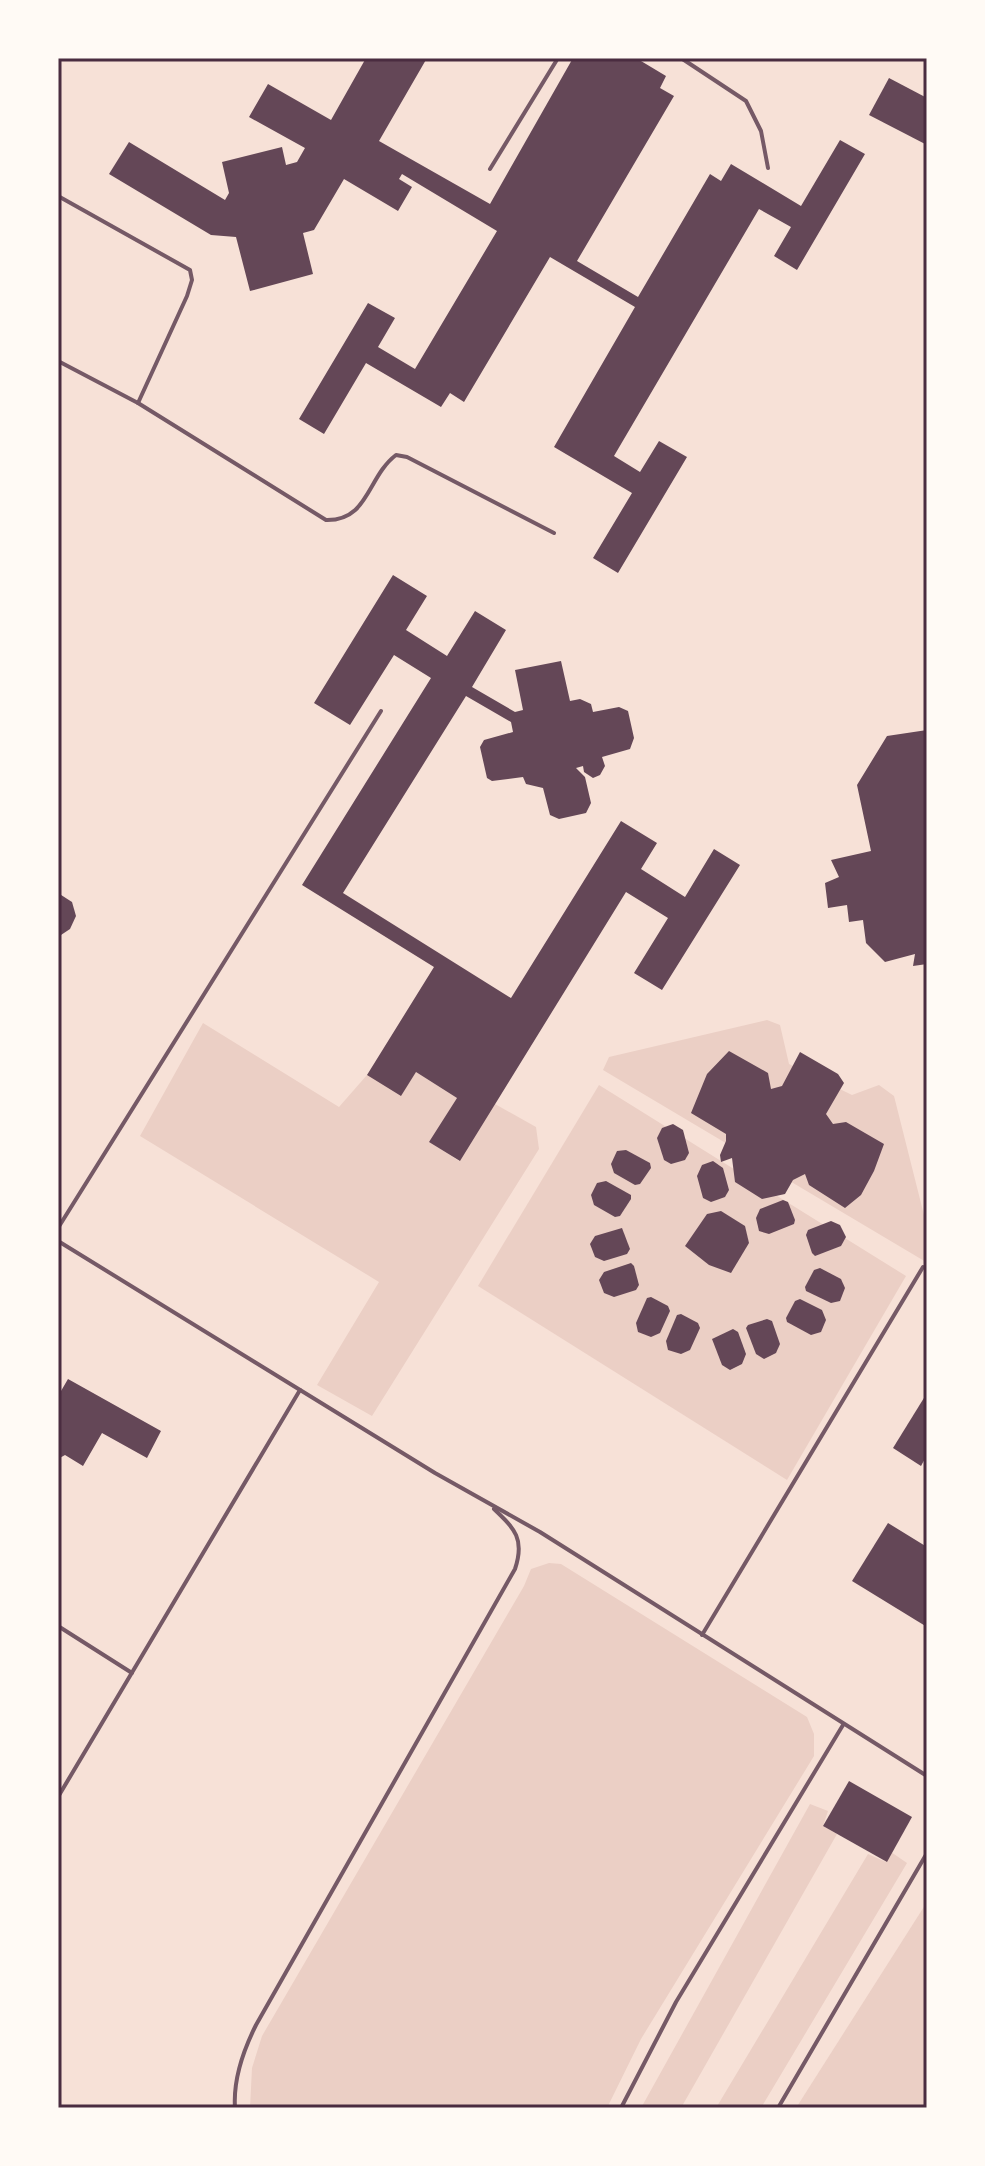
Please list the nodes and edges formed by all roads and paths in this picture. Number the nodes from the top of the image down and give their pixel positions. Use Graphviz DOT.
graph roads {
  1 [pos="558,58"];
  2 [pos="681,58"];
  3 [pos="768,168"];
  4 [pos="490,169"];
  5 [pos="58,196"];
  6 [pos="58,361"];
  7 [pos="138,403"];
  8 [pos="554,533"];
  9 [pos="381,711"];
  10 [pos="58,1228"];
  11 [pos="58,1241"];
  12 [pos="923,1267"];
  13 [pos="300,1390"];
  14 [pos="491,1506"];
  15 [pos="58,1626"];
  16 [pos="702,1635"];
  17 [pos="132,1673"];
  18 [pos="843,1725"];
  19 [pos="927,1776"];
  20 [pos="58,1797"];
  21 [pos="927,1853"];
  22 [pos="235,2108"];
  23 [pos="621,2108"];
  24 [pos="778,2108"];
  1 -- 4 [label="lane"];
  2 -- 3 [label="lane"];
  5 -- 7 [label="lane"];
  6 -- 7 [label="lane"];
  7 -- 8 [label="lane"];
  9 -- 10 [label="lane"];
  11 -- 13 [label="lane"];
  12 -- 16 [label="lane"];
  13 -- 14 [label="lane"];
  13 -- 17 [label="lane"];
  14 -- 16 [label="lane"];
  14 -- 22 [label="lane"];
  15 -- 17 [label="lane"];
  16 -- 18 [label="lane"];
  17 -- 20 [label="lane"];
  18 -- 19 [label="lane"];
  18 -- 23 [label="lane"];
  21 -- 24 [label="lane"];
}
